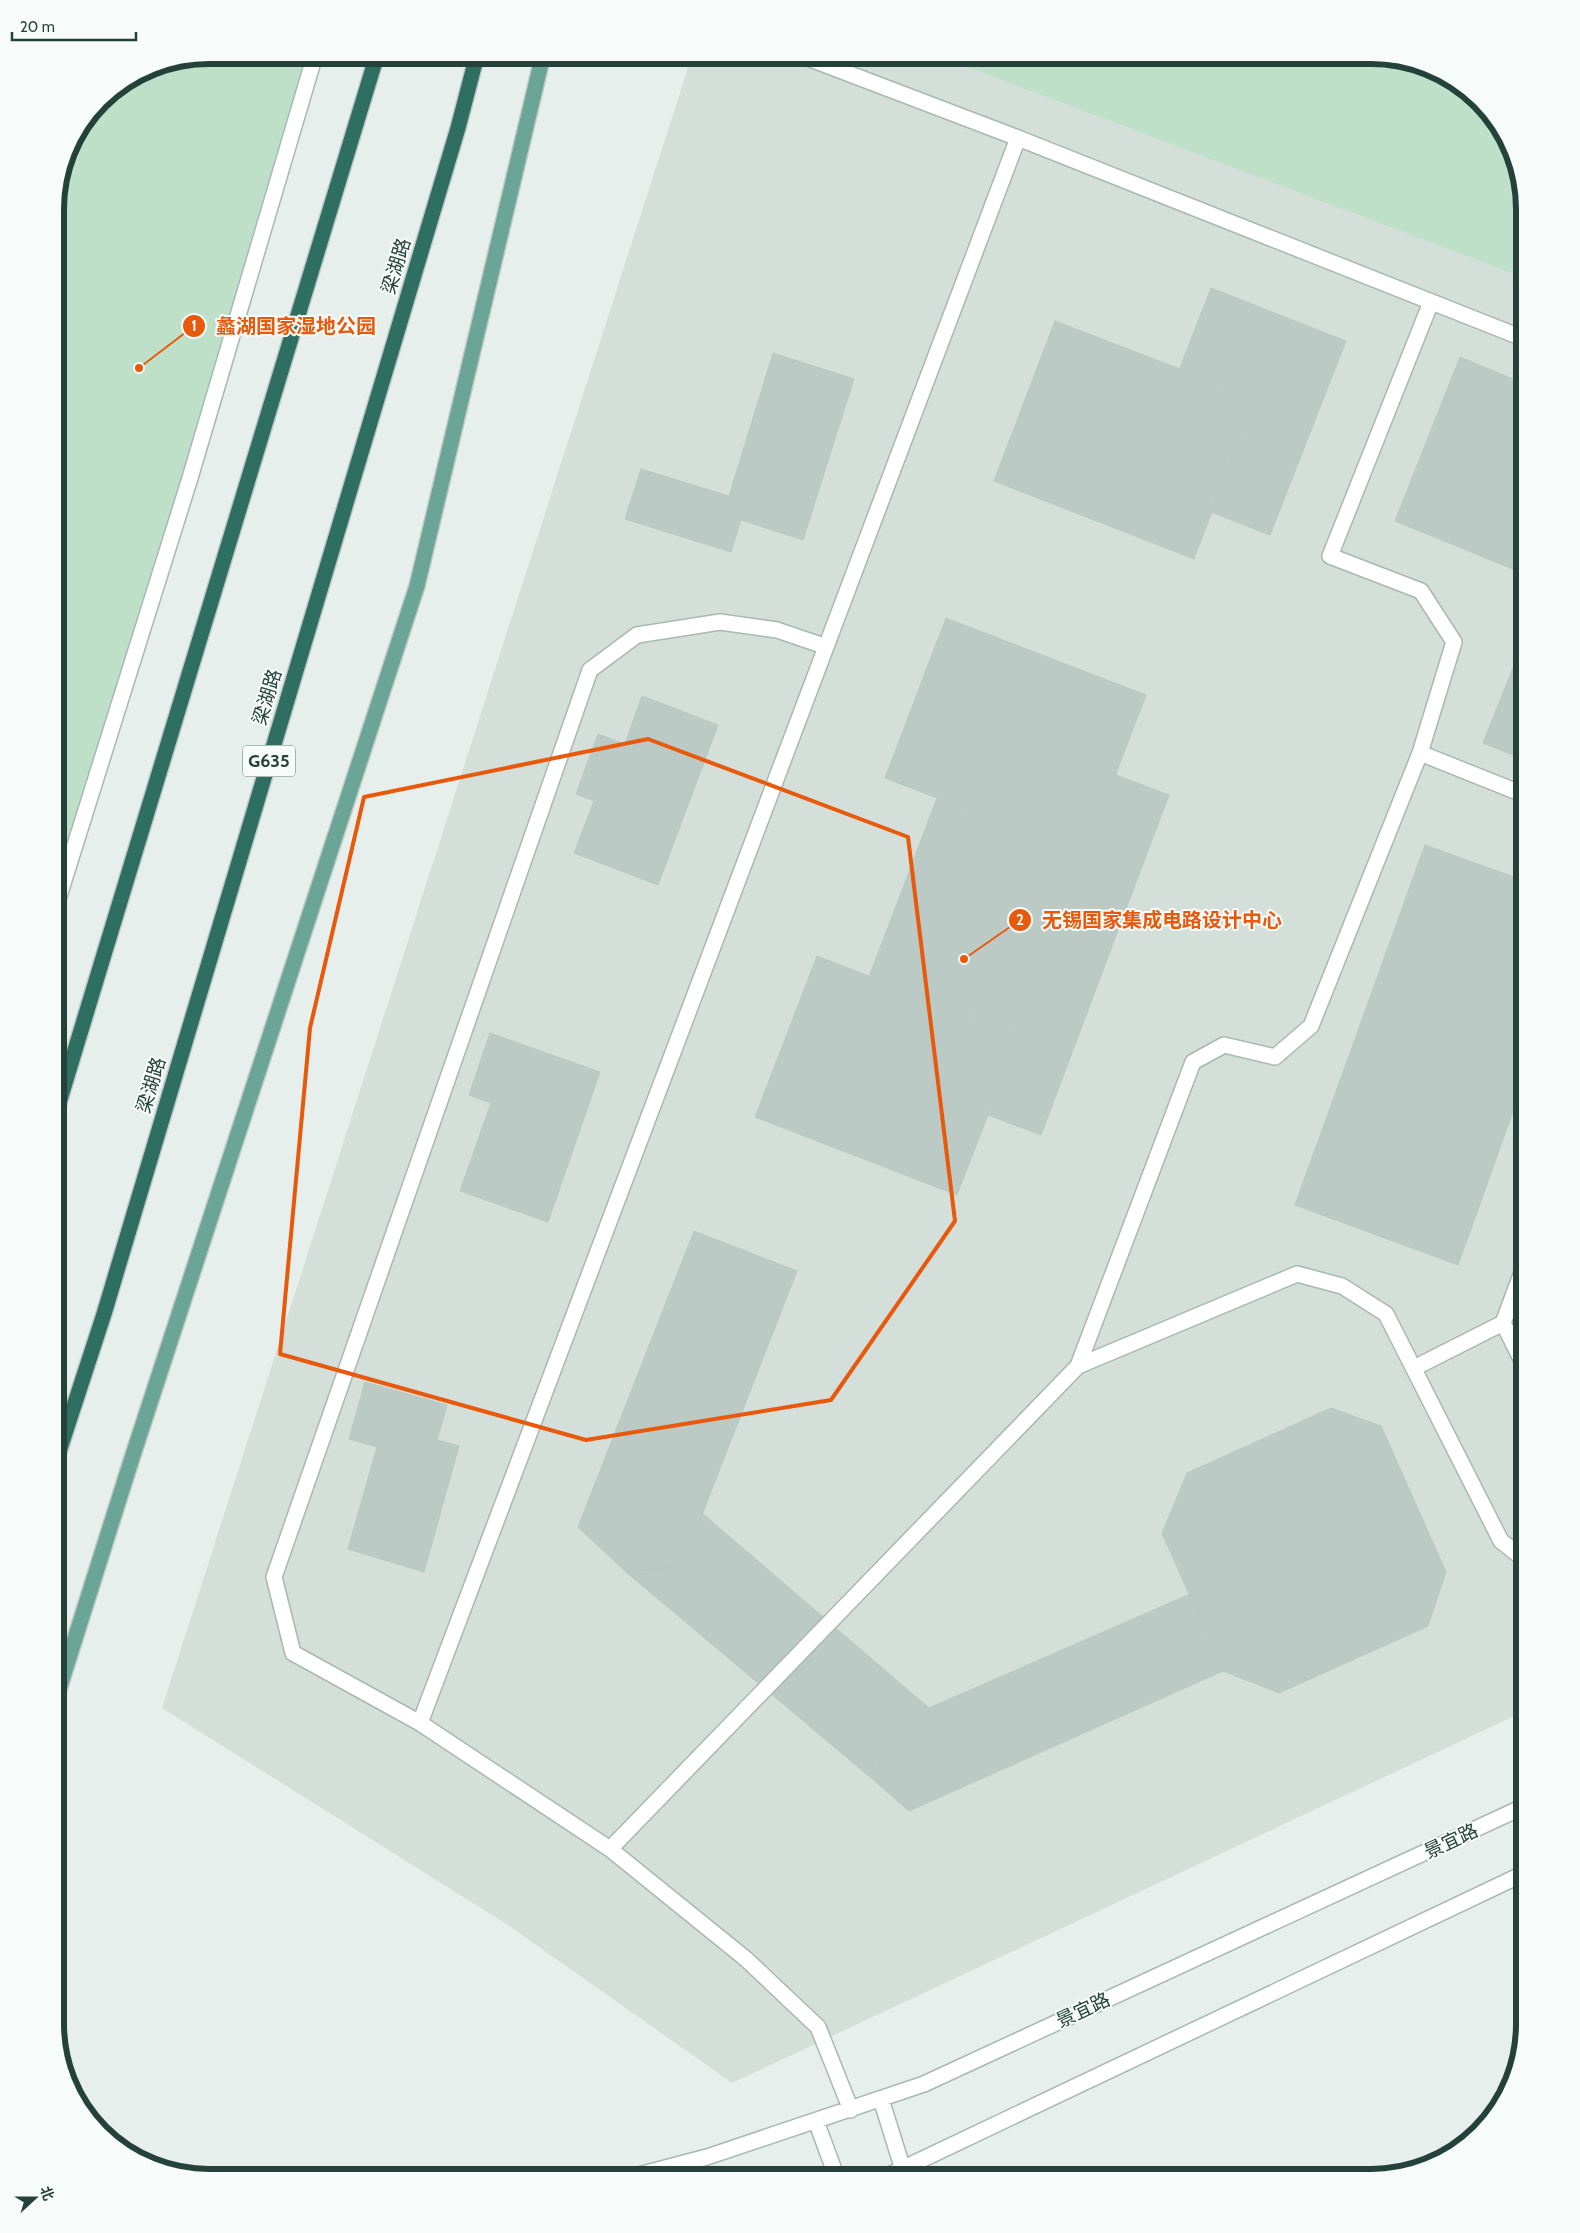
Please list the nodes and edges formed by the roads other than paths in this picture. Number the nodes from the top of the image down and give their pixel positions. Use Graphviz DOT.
graph roads {
  1 [pos="312,64"];
  2 [pos="374,64"];
  3 [pos="475,64"];
  4 [pos="541,64"];
  5 [pos="824,64"];
  6 [pos="1018,138"];
  7 [pos="1431,302"];
  8 [pos="1516,335"];
  9 [pos="824,646"];
  10 [pos="1420,753"];
  11 [pos="1516,791"];
  12 [pos="64,880"];
  13 [pos="64,1086"];
  14 [pos="1516,1288"];
  15 [pos="1503,1323"];
  16 [pos="1516,1349"];
  17 [pos="1078,1366"];
  18 [pos="1414,1368"];
  19 [pos="64,1436"];
  20 [pos="1516,1553"];
  21 [pos="64,1673"];
  22 [pos="420,1723"];
  23 [pos="1516,1810"];
  24 [pos="610,1849"];
  25 [pos="1516,1877"];
  26 [pos="881,2099"];
  27 [pos="851,2110"];
  28 [pos="816,2121"];
  29 [pos="661,2169"];
  30 [pos="834,2169"];
  31 [pos="903,2169"];
  32 [pos="912,2169"];
  1 -- 12 [label="street"];
  2 -- 13 [label="highway"];
  3 -- 19 [label="highway, 梁湖路 / G635"];
  4 -- 21 [label="main road"];
  5 -- 6 [label="street"];
  6 -- 7 [label="street"];
  6 -- 9 [label="street"];
  7 -- 8 [label="street"];
  7 -- 10 [label="street"];
  9 -- 22 [label="street"];
  9 -- 22 [label="street"];
  10 -- 11 [label="street"];
  10 -- 17 [label="street"];
  14 -- 15 [label="street"];
  15 -- 16 [label="street"];
  15 -- 18 [label="street"];
  17 -- 18 [label="street"];
  17 -- 24 [label="street"];
  18 -- 20 [label="street"];
  22 -- 24 [label="street"];
  23 -- 26 [label="street, 景宜路"];
  24 -- 27 [label="street"];
  25 -- 32 [label="street"];
  26 -- 27 [label="street, 景宜路"];
  26 -- 31 [label="street"];
  27 -- 28 [label="street, 景宜路"];
  28 -- 29 [label="street, 景宜路"];
  28 -- 30 [label="street"];
}
